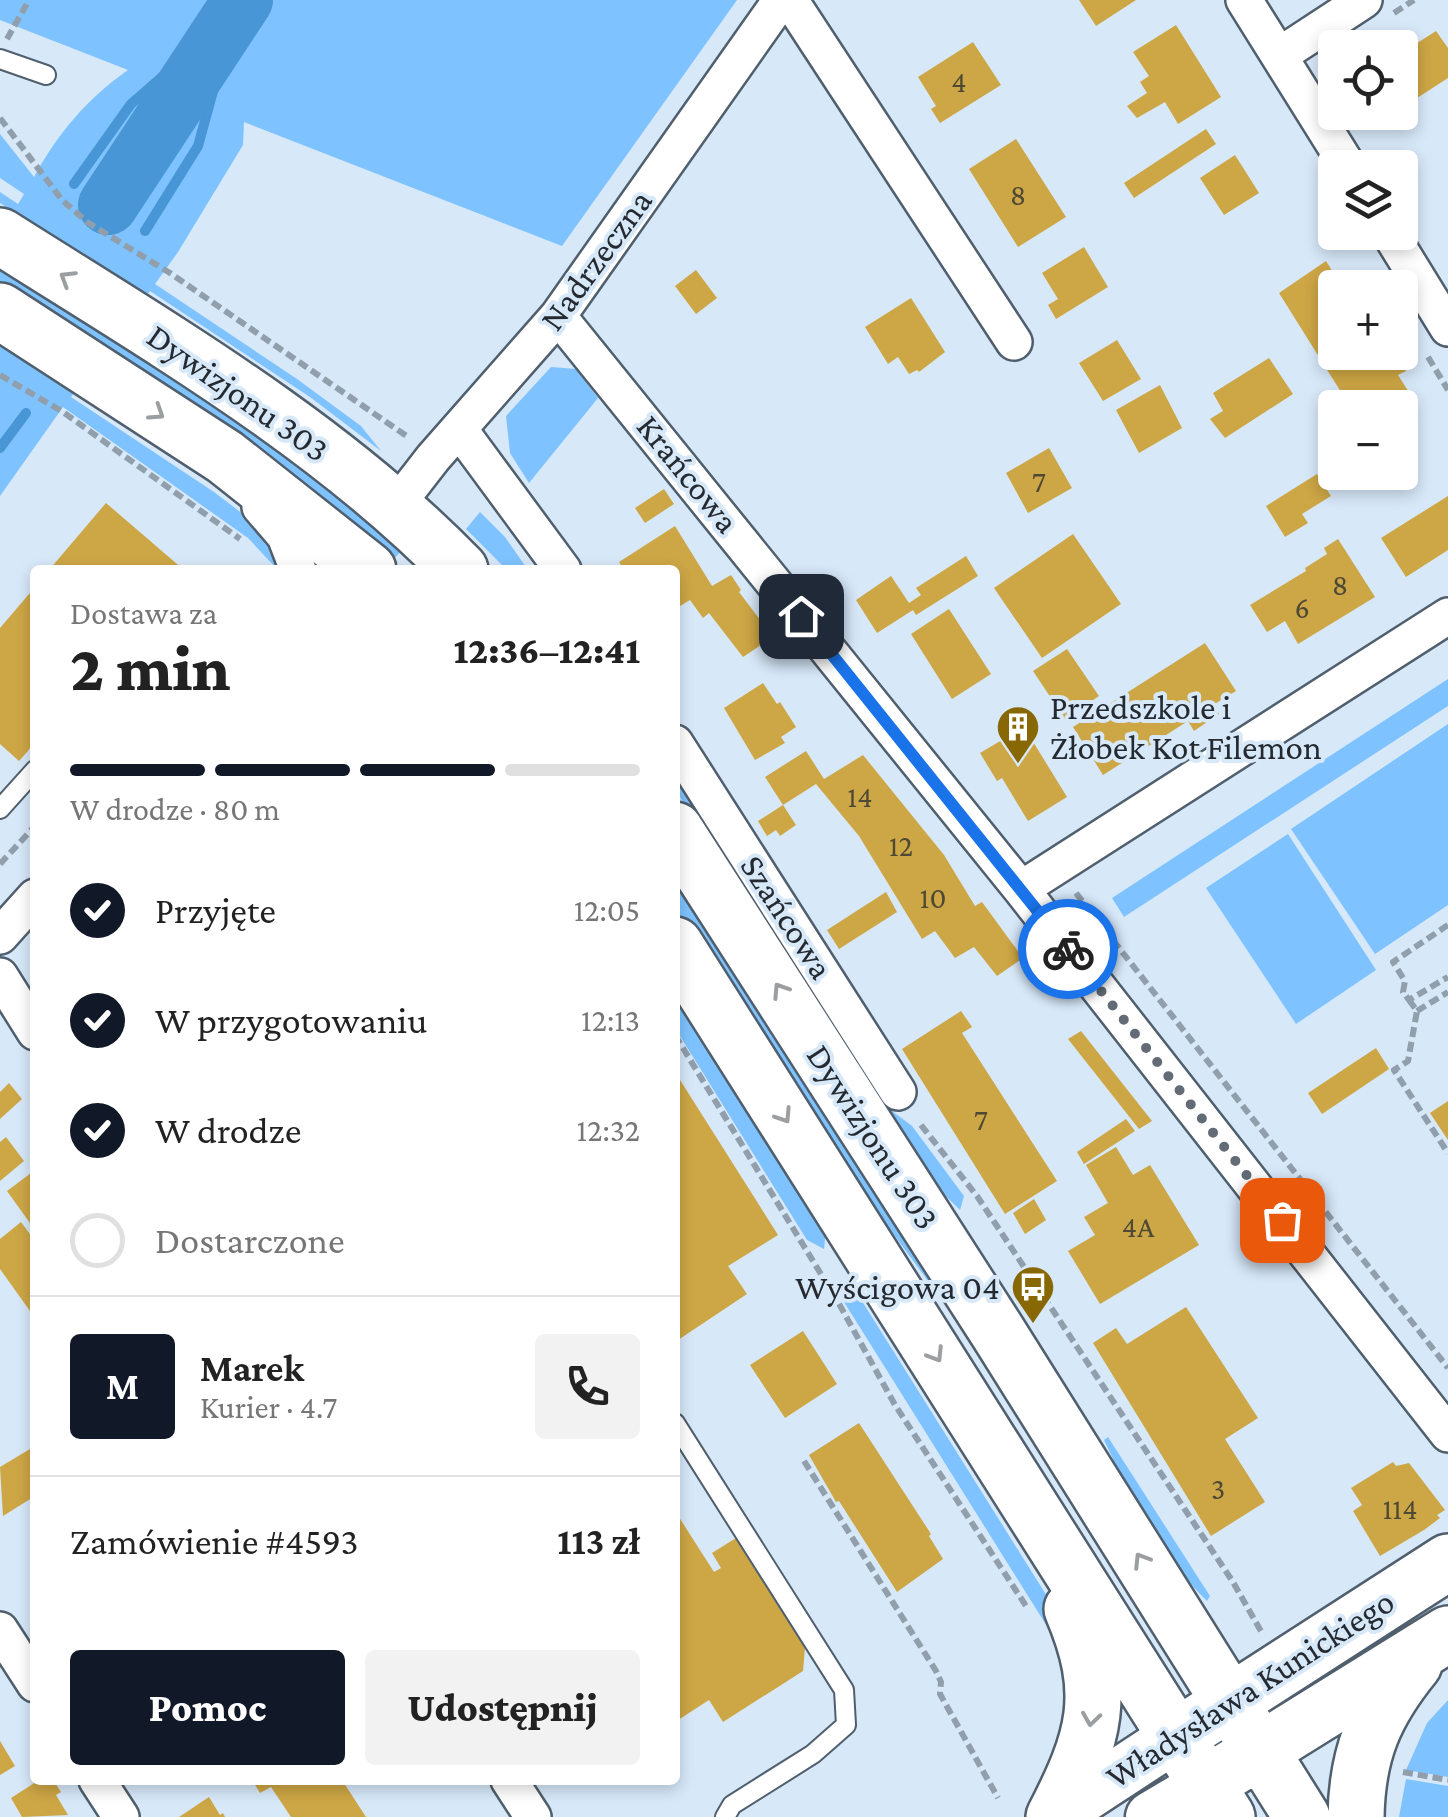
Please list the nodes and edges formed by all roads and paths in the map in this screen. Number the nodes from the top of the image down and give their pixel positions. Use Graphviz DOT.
graph roads {
  1 [pos="29,0"];
  2 [pos="780,0"];
  3 [pos="790,0"];
  4 [pos="1244,0"];
  5 [pos="1364,0"];
  6 [pos="1280,55"];
  7 [pos="0,56"];
  8 [pos="46,75"];
  9 [pos="0,118"];
  10 [pos="1338,150"];
  11 [pos="0,236"];
  12 [pos="1400,250"];
  13 [pos="0,311"];
  14 [pos="558,316"];
  15 [pos="1448,328"];
  16 [pos="1014,342"];
  17 [pos="0,375"];
  18 [pos="76,390"];
  19 [pos="459,430"];
  20 [pos="225,457"];
  21 [pos="433,458"];
  22 [pos="394,507"];
  23 [pos="243,541"];
  24 [pos="296,565"];
  25 [pos="362,565"];
  26 [pos="455,565"];
  27 [pos="558,565"];
  28 [pos="1448,616"];
  29 [pos="680,751"];
  30 [pos="30,776"];
  31 [pos="0,810"];
  32 [pos="30,831"];
  33 [pos="680,838"];
  34 [pos="0,864"];
  35 [pos="1058,865"];
  36 [pos="1021,889"];
  37 [pos="30,903"];
  38 [pos="1448,925"];
  39 [pos="0,936"];
  40 [pos="680,954"];
  41 [pos="0,976"];
  42 [pos="1448,977"];
  43 [pos="1448,992"];
  44 [pos="1409,1000"];
  45 [pos="1416,1011"];
  46 [pos="30,1024"];
  47 [pos="680,1043"];
  48 [pos="898,1092"];
  49 [pos="921,1125"];
  50 [pos="1448,1153"];
  51 [pos="1448,1368"];
  52 [pos="680,1431"];
  53 [pos="1448,1434"];
  54 [pos="804,1461"];
  55 [pos="1024,1496"];
  56 [pos="1448,1562"];
  57 [pos="1036,1622"];
  58 [pos="0,1630"];
  59 [pos="1328,1638"];
  60 [pos="1438,1640"];
  61 [pos="1193,1643"];
  62 [pos="1268,1647"];
  63 [pos="30,1676"];
  64 [pos="1231,1702"];
  65 [pos="1176,1737"];
  66 [pos="1261,1750"];
  67 [pos="1397,1770"];
  68 [pos="1448,1780"];
  69 [pos="100,1785"];
  70 [pos="512,1785"];
  71 [pos="998,1798"];
  72 [pos="1216,1801"];
  73 [pos="121,1817"];
  74 [pos="533,1817"];
  75 [pos="725,1817"];
  76 [pos="1054,1817"];
  77 [pos="1151,1817"];
  78 [pos="1302,1817"];
  79 [pos="1356,1817"];
  1 -- 7 [label="path"];
  2 -- 14 [label="street, Nadrzeczna"];
  3 -- 16 [label="street"];
  4 -- 6 [label="street"];
  5 -- 6 [label="street"];
  6 -- 10 [label="street"];
  7 -- 8 [label="lane"];
  9 -- 21 [label="path"];
  22 -- 11 [label="main road, Dywizjonu 303, one-way"];
  12 -- 15 [label="street"];
  13 -- 18 [label="main road, Dywizjonu 303"];
  14 -- 19 [label="street, Nadrzeczna"];
  14 -- 36 [label="street, Krańcowa"];
  17 -- 18 [label="path"];
  18 -- 20 [label="main road, Dywizjonu 303, one-way"];
  18 -- 23 [label="path"];
  19 -- 21 [label="street, Nadrzeczna"];
  19 -- 27 [label="street"];
  20 -- 24 [label="street"];
  20 -- 25 [label="main road, Dywizjonu 303"];
  21 -- 22 [label="street, Nadrzeczna"];
  22 -- 26 [label="main road, Dywizjonu 303"];
  28 -- 35 [label="street"];
  29 -- 48 [label="street, Szańcowa"];
  30 -- 31 [label="lane"];
  32 -- 34 [label="path"];
  61 -- 33 [label="main road, Dywizjonu 303, one-way"];
  35 -- 36 [label="street"];
  35 -- 51 [label="path"];
  36 -- 53 [label="street, Krańcowa"];
  37 -- 39 [label="street"];
  38 -- 44 [label="path"];
  40 -- 55 [label="main road, Dywizjonu 303, one-way"];
  41 -- 46 [label="street"];
  42 -- 44 [label="path"];
  43 -- 45 [label="path"];
  44 -- 45 [label="path"];
  45 -- 50 [label="path"];
  47 -- 57 [label="path"];
  49 -- 62 [label="path"];
  52 -- 75 [label="lane"];
  54 -- 71 [label="path"];
  55 -- 65 [label="main road, Dywizjonu 303"];
  55 -- 76 [label="main road, one-way"];
  56 -- 59 [label="main road, Władysława Kunickiego"];
  58 -- 63 [label="street"];
  59 -- 62 [label="main road"];
  59 -- 64 [label="main road, Władysława Kunickiego"];
  60 -- 66 [label="main road, Władysława Kunickiego"];
  60 -- 79 [label="main road"];
  61 -- 62 [label="main road"];
  61 -- 64 [label="main road, Dywizjonu 303"];
  64 -- 65 [label="main road, Władysława Kunickiego"];
  64 -- 66 [label="main road, Dywizjonu 303"];
  65 -- 72 [label="main road, Dywizjonu 303"];
  65 -- 76 [label="main road, Władysława Kunickiego"];
  66 -- 72 [label="main road, Władysława Kunickiego"];
  66 -- 78 [label="main road, Dywizjonu 303"];
  67 -- 68 [label="path"];
  69 -- 73 [label="street"];
  70 -- 74 [label="street"];
  72 -- 77 [label="main road, Władysława Kunickiego"];
}
